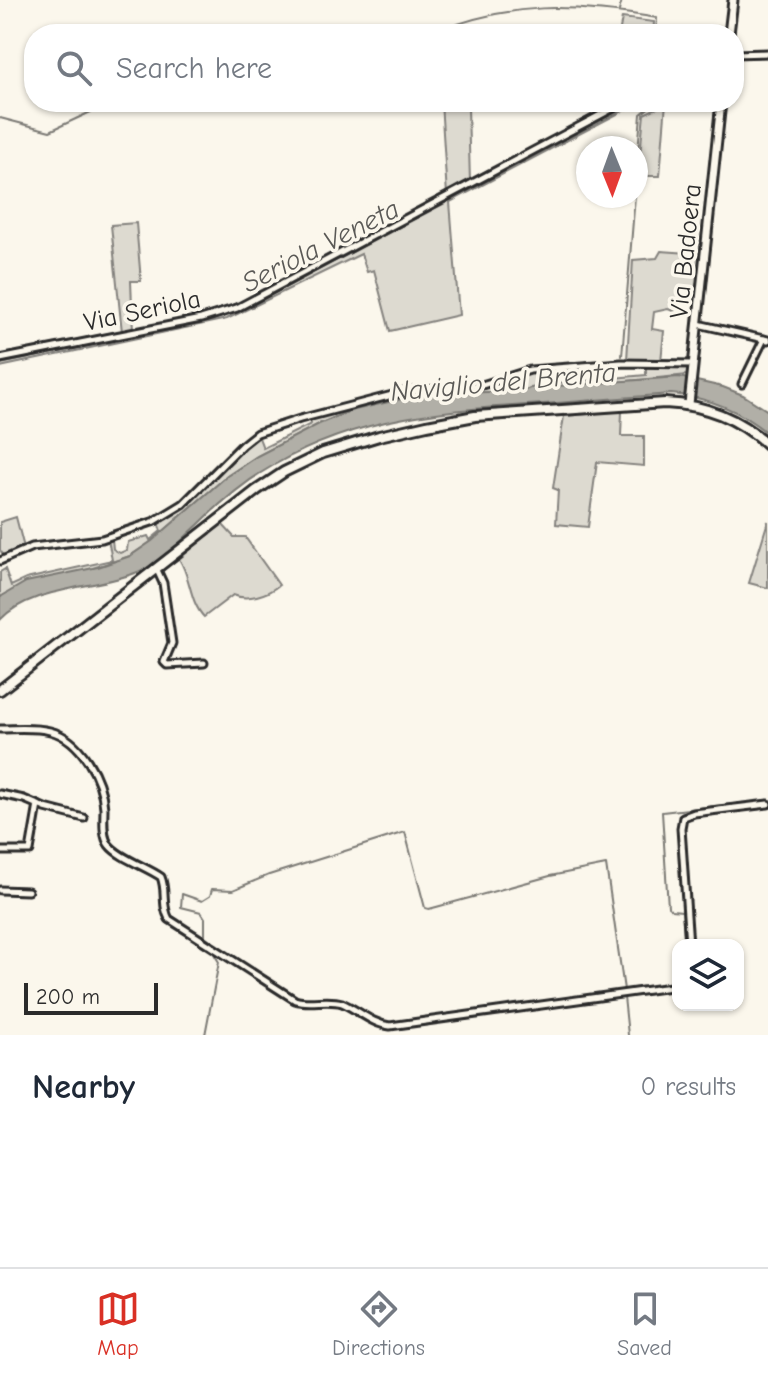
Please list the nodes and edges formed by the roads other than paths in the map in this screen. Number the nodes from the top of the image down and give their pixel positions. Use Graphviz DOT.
graph roads {
  1 [pos="733,0"];
  2 [pos="730,24"];
  3 [pos="768,53"];
  4 [pos="744,54"];
  5 [pos="606,112"];
  6 [pos="720,112"];
  7 [pos="698,324"];
  8 [pos="766,340"];
  9 [pos="0,359"];
  10 [pos="693,364"];
  11 [pos="742,384"];
  12 [pos="689,400"];
  13 [pos="768,445"];
  14 [pos="0,561"];
  15 [pos="157,570"];
  16 [pos="204,663"];
  17 [pos="0,690"];
  18 [pos="0,729"];
  19 [pos="0,794"];
  20 [pos="768,804"];
  21 [pos="38,805"];
  22 [pos="84,818"];
  23 [pos="0,851"];
  24 [pos="0,890"];
  25 [pos="28,891"];
  26 [pos="689,939"];
  27 [pos="672,987"];
  1 -- 2 [label="main road"];
  3 -- 4 [label="street"];
  5 -- 9 [label="street, Via Seriola"];
  6 -- 7 [label="main road, Via Badoera"];
  7 -- 8 [label="street"];
  7 -- 10 [label="main road, Via Badoera"];
  8 -- 11 [label="street"];
  10 -- 12 [label="main road, Via Badoera"];
  10 -- 14 [label="street"];
  12 -- 13 [label="main road"];
  12 -- 15 [label="main road"];
  15 -- 16 [label="street"];
  15 -- 17 [label="main road"];
  18 -- 27 [label="street"];
  19 -- 21 [label="street"];
  20 -- 26 [label="street"];
  21 -- 22 [label="street"];
  21 -- 23 [label="street"];
  24 -- 25 [label="street"];
}
